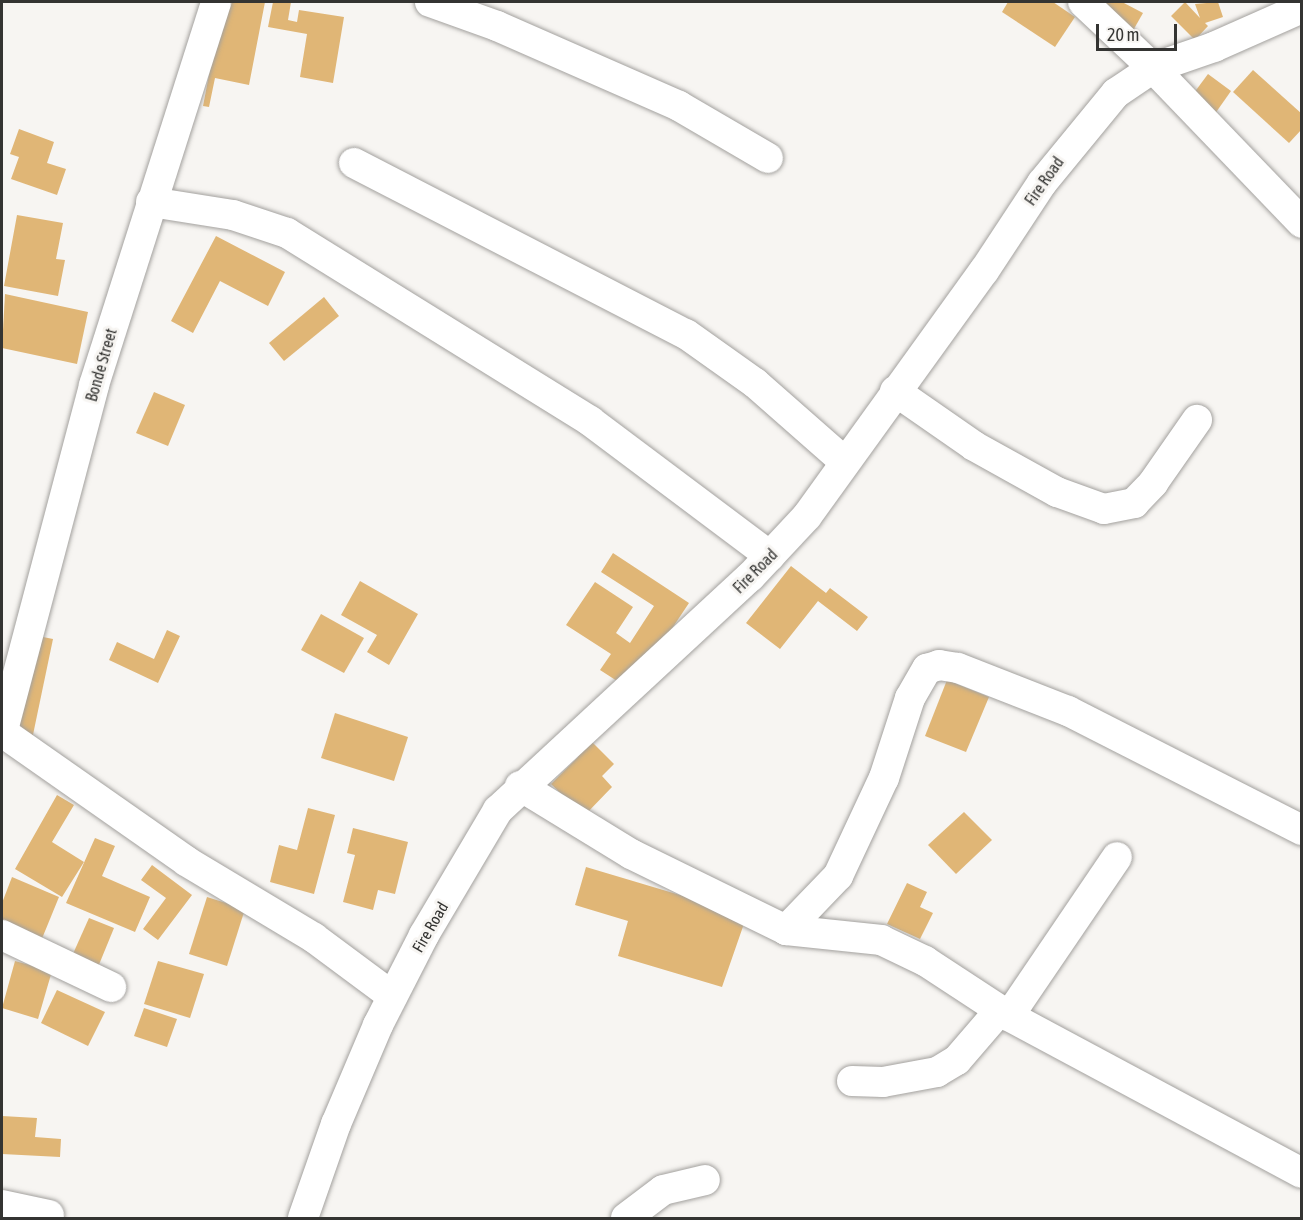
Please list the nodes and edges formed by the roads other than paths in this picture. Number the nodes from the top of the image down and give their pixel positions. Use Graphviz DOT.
graph roads {
  1 [pos="216,2"];
  2 [pos="430,2"];
  3 [pos="1083,2"];
  4 [pos="1302,8"];
  5 [pos="1153,68"];
  6 [pos="768,158"];
  7 [pos="354,163"];
  8 [pos="151,202"];
  9 [pos="1302,223"];
  10 [pos="896,391"];
  11 [pos="1197,420"];
  12 [pos="845,462"];
  13 [pos="770,556"];
  14 [pos="2,733"];
  15 [pos="520,786"];
  16 [pos="1302,830"];
  17 [pos="1117,858"];
  18 [pos="786,930"];
  19 [pos="2,935"];
  20 [pos="111,987"];
  21 [pos="392,996"];
  22 [pos="1004,1013"];
  23 [pos="852,1081"];
  24 [pos="1302,1173"];
  25 [pos="705,1180"];
  26 [pos="2,1205"];
  27 [pos="49,1215"];
  28 [pos="303,1218"];
  29 [pos="626,1218"];
  1 -- 8 [label="street, Bonde Street"];
  2 -- 6 [label="street"];
  3 -- 5 [label="street"];
  4 -- 5 [label="street, Fire Road"];
  5 -- 9 [label="street"];
  5 -- 10 [label="street, Fire Road"];
  7 -- 12 [label="street"];
  8 -- 13 [label="street"];
  8 -- 14 [label="street, Bonde Street"];
  10 -- 11 [label="street"];
  10 -- 12 [label="street, Fire Road"];
  12 -- 13 [label="street, Fire Road"];
  13 -- 15 [label="street, Fire Road"];
  14 -- 21 [label="street"];
  15 -- 18 [label="street"];
  15 -- 21 [label="street, Fire Road"];
  16 -- 18 [label="street"];
  17 -- 22 [label="street"];
  18 -- 22 [label="street"];
  19 -- 20 [label="street"];
  21 -- 28 [label="street, Fire Road"];
  22 -- 23 [label="street"];
  22 -- 24 [label="street"];
  25 -- 29 [label="street"];
  26 -- 27 [label="street"];
}
